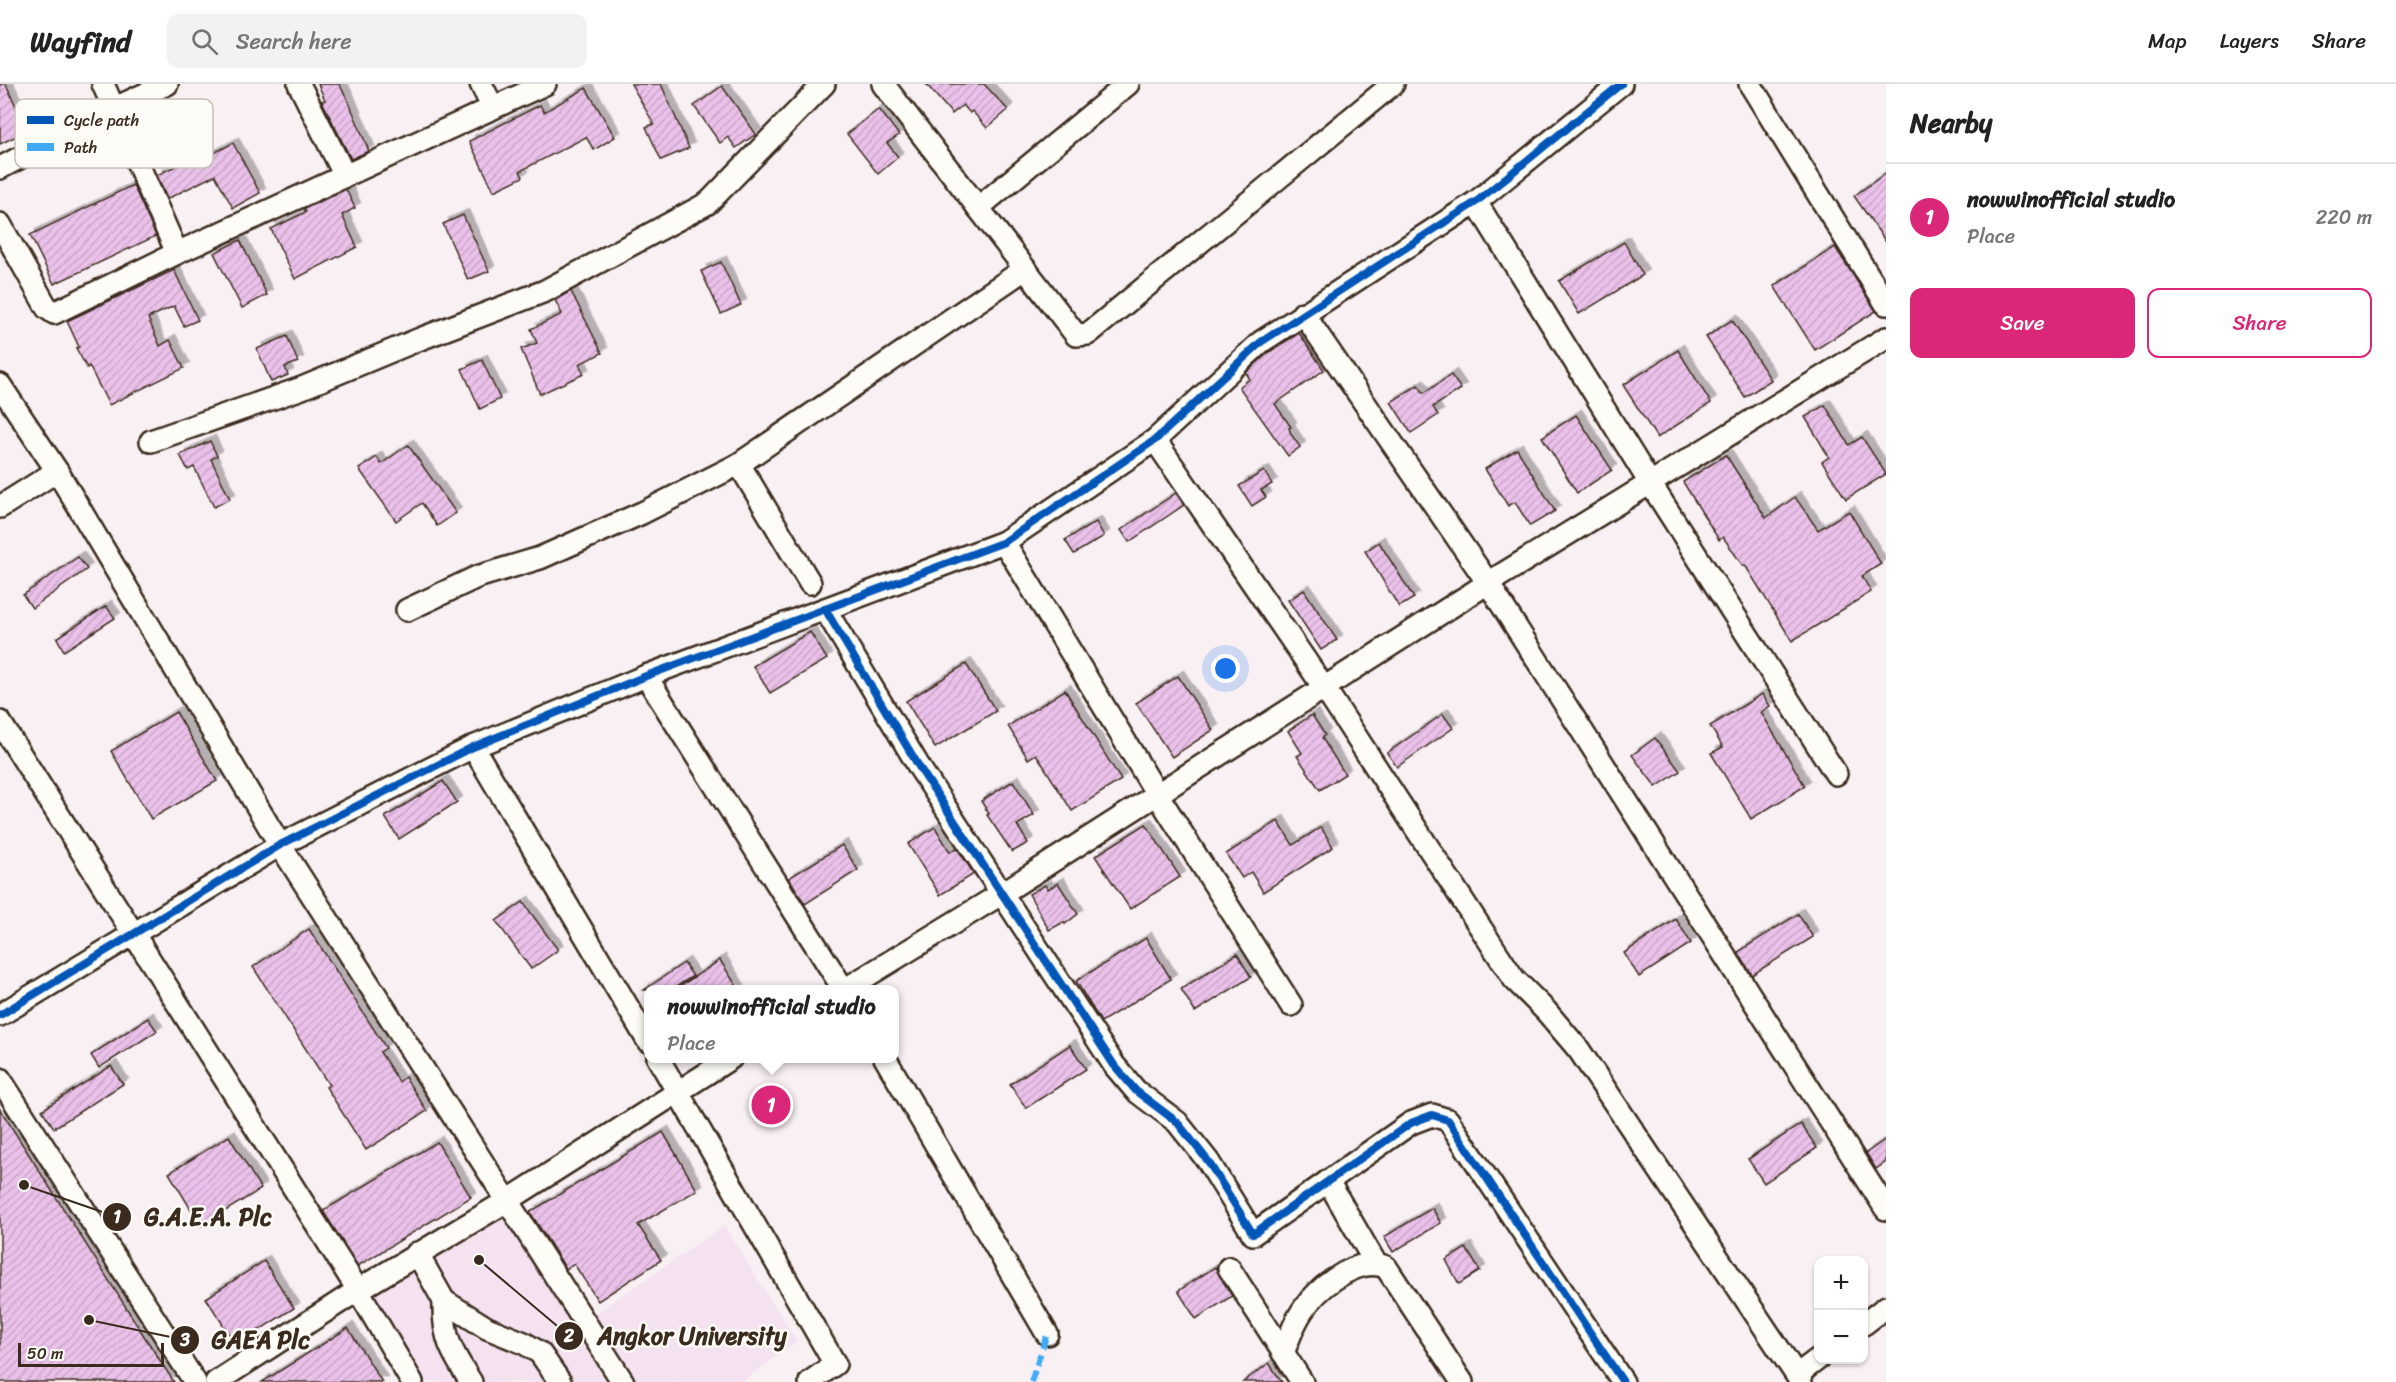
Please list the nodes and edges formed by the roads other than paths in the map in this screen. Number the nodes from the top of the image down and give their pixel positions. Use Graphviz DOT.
graph roads {
  1 [pos="103,84"];
  2 [pos="167,84"];
  3 [pos="299,84"];
  4 [pos="481,84"];
  5 [pos="545,84"];
  6 [pos="824,84"];
  7 [pos="883,84"];
  8 [pos="1128,84"];
  9 [pos="1393,84"];
  10 [pos="1621,84"];
  11 [pos="1750,84"];
  12 [pos="110,99"];
  13 [pos="134,99"];
  14 [pos="493,108"];
  15 [pos="15,160"];
  16 [pos="0,168"];
  17 [pos="141,168"];
  18 [pos="345,176"];
  19 [pos="1476,202"];
  20 [pos="978,208"];
  21 [pos="0,224"];
  22 [pos="177,253"];
  23 [pos="1024,270"];
  24 [pos="1886,304"];
  25 [pos="1303,313"];
  26 [pos="1886,338"];
  27 [pos="0,385"];
  28 [pos="1155,440"];
  29 [pos="151,441"];
  30 [pos="739,464"];
  31 [pos="57,471"];
  32 [pos="1650,483"];
  33 [pos="0,507"];
  34 [pos="1004,542"];
  35 [pos="810,583"];
  36 [pos="1488,583"];
  37 [pos="825,609"];
  38 [pos="407,610"];
  39 [pos="646,676"];
  40 [pos="1325,689"];
  41 [pos="0,722"];
  42 [pos="474,747"];
  43 [pos="1836,774"];
  44 [pos="1157,794"];
  45 [pos="280,845"];
  46 [pos="1001,894"];
  47 [pos="134,932"];
  48 [pos="841,985"];
  49 [pos="852,985"];
  50 [pos="1291,1005"];
  51 [pos="0,1015"];
  52 [pos="644,1034"];
  53 [pos="660,1063"];
  54 [pos="725,1063"];
  55 [pos="887,1063"];
  56 [pos="0,1079"];
  57 [pos="678,1092"];
  58 [pos="1328,1181"];
  59 [pos="507,1201"];
  60 [pos="1886,1209"];
  61 [pos="417,1253"];
  62 [pos="1376,1264"];
  63 [pos="1229,1268"];
  64 [pos="358,1290"];
  65 [pos="444,1301"];
  66 [pos="1886,1307"];
  67 [pos="1868,1320"];
  68 [pos="1047,1334"];
  69 [pos="1282,1353"];
  70 [pos="1814,1363"];
  71 [pos="1799,1379"];
  72 [pos="195,1382"];
  73 [pos="216,1382"];
  74 [pos="412,1382"];
  75 [pos="471,1382"];
  76 [pos="560,1382"];
  77 [pos="623,1382"];
  78 [pos="810,1382"];
  79 [pos="1302,1382"];
  80 [pos="1462,1382"];
  81 [pos="1623,1382"];
  1 -- 12 [label="street"];
  2 -- 13 [label="street"];
  3 -- 18 [label="street"];
  4 -- 14 [label="street"];
  5 -- 14 [label="street"];
  6 -- 29 [label="street"];
  7 -- 20 [label="street"];
  8 -- 20 [label="street"];
  9 -- 23 [label="street"];
  10 -- 19 [label="street"];
  11 -- 24 [label="street"];
  14 -- 18 [label="street"];
  15 -- 16 [label="street"];
  17 -- 22 [label="street"];
  18 -- 22 [label="street"];
  19 -- 25 [label="street"];
  19 -- 32 [label="street"];
  20 -- 23 [label="street"];
  21 -- 22 [label="street"];
  23 -- 30 [label="street"];
  25 -- 28 [label="street"];
  25 -- 36 [label="street"];
  26 -- 32 [label="street"];
  27 -- 31 [label="street"];
  28 -- 34 [label="street"];
  28 -- 40 [label="street"];
  30 -- 35 [label="street"];
  30 -- 38 [label="street"];
  31 -- 33 [label="street"];
  31 -- 45 [label="street"];
  32 -- 36 [label="street"];
  32 -- 43 [label="street"];
  34 -- 37 [label="street"];
  34 -- 44 [label="street"];
  36 -- 40 [label="street"];
  36 -- 60 [label="street"];
  37 -- 39 [label="street"];
  37 -- 46 [label="street"];
  39 -- 42 [label="street"];
  39 -- 48 [label="street"];
  40 -- 44 [label="street"];
  40 -- 71 [label="street"];
  41 -- 47 [label="street"];
  42 -- 45 [label="street"];
  42 -- 52 [label="street"];
  44 -- 46 [label="street"];
  44 -- 50 [label="street"];
  45 -- 47 [label="street"];
  45 -- 59 [label="street"];
  46 -- 49 [label="street"];
  46 -- 58 [label="street"];
  47 -- 51 [label="street"];
  47 -- 64 [label="street"];
  53 -- 57 [label="street"];
  54 -- 57 [label="street"];
  55 -- 68 [label="street"];
  56 -- 72 [label="street"];
  57 -- 59 [label="street"];
  57 -- 78 [label="street"];
  58 -- 62 [label="street"];
  58 -- 81 [label="street"];
  59 -- 61 [label="street"];
  59 -- 77 [label="street"];
  61 -- 64 [label="street"];
  61 -- 65 [label="street"];
  62 -- 69 [label="street"];
  62 -- 80 [label="street"];
  63 -- 69 [label="street"];
  64 -- 73 [label="street"];
  64 -- 74 [label="street"];
  65 -- 75 [label="street"];
  65 -- 76 [label="street"];
  66 -- 67 [label="street"];
  69 -- 79 [label="street"];
  70 -- 71 [label="street"];
}
